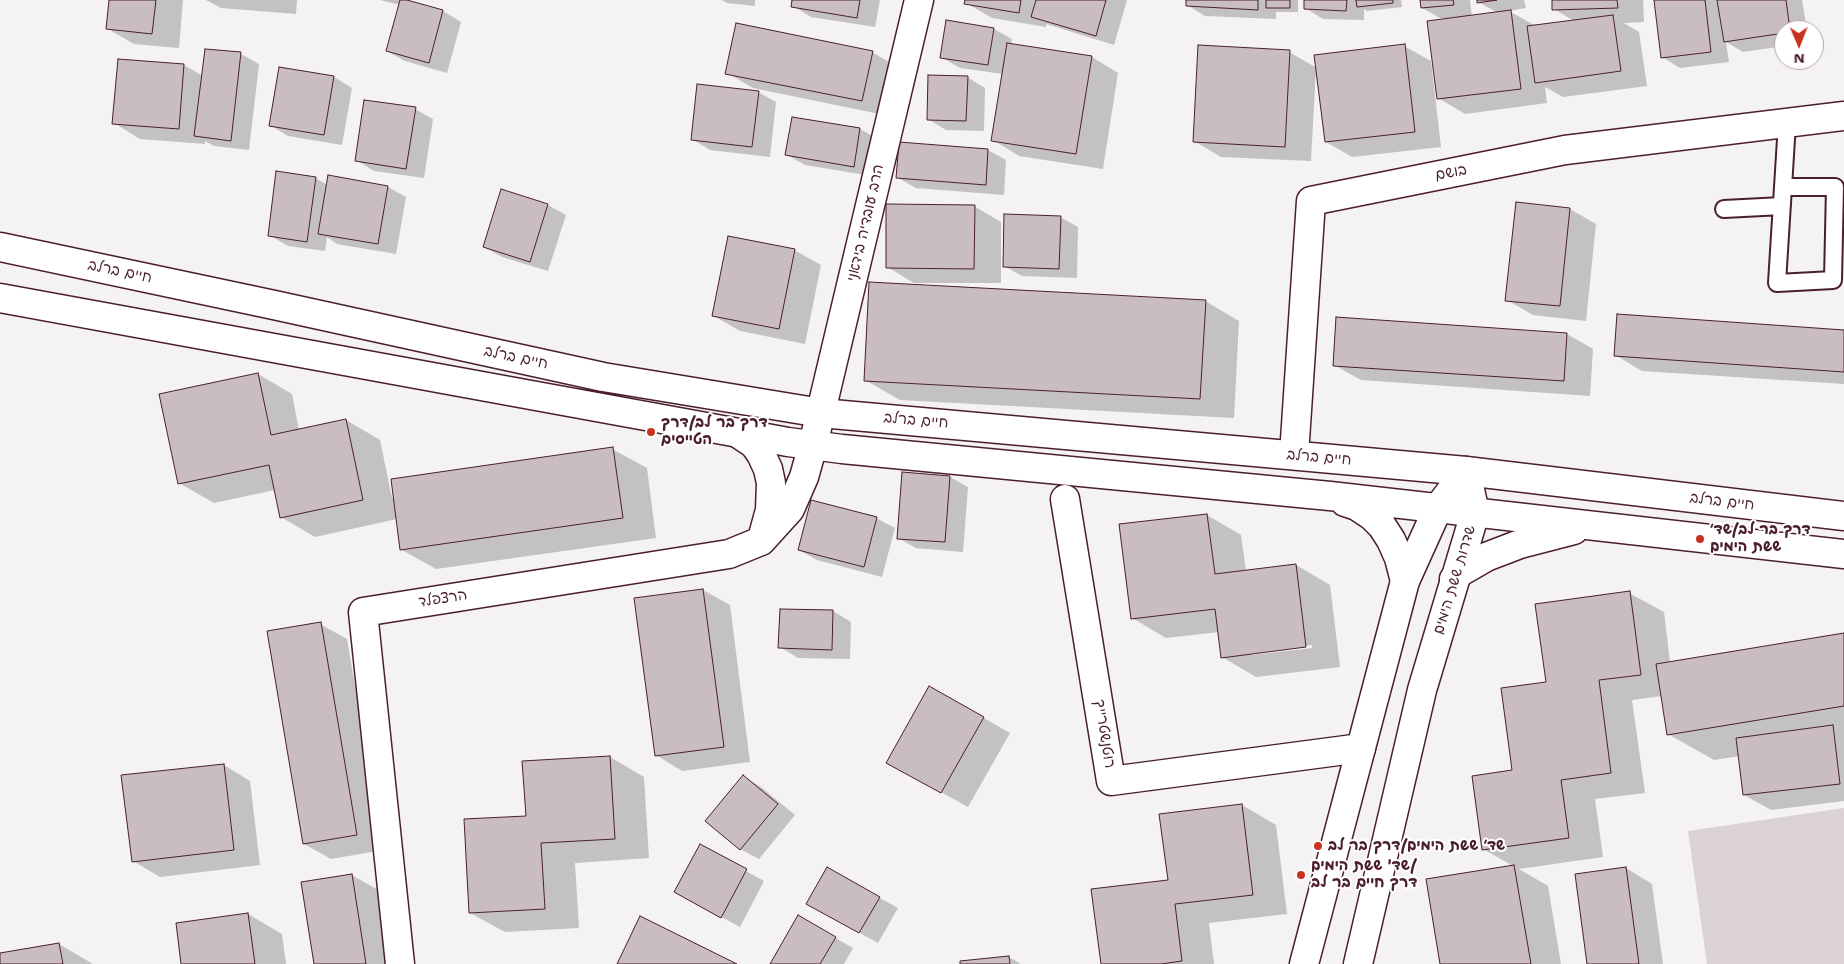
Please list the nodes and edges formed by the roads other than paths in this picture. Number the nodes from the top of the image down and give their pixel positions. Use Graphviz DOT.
graph roads {
  1 [pos="919,0"];
  2 [pos="1844,116"];
  3 [pos="1787,123"];
  4 [pos="1783,187"];
  5 [pos="1782,206"];
  6 [pos="1724,209"];
  7 [pos="0,247"];
  8 [pos="0,298"];
  9 [pos="820,413"];
  10 [pos="739,434"];
  11 [pos="813,445"];
  12 [pos="1294,455"];
  13 [pos="1466,471"];
  14 [pos="1330,496"];
  15 [pos="1065,499"];
  16 [pos="1438,508"];
  17 [pos="1475,513"];
  18 [pos="1844,516"];
  19 [pos="1591,526"];
  20 [pos="761,541"];
  21 [pos="1844,554"];
  22 [pos="1454,579"];
  23 [pos="1405,581"];
  24 [pos="1361,748"];
  25 [pos="400,964"];
  26 [pos="1304,964"];
  27 [pos="1358,964"];
  1 -- 9 [label="main road, הרב עובדיה בידאני"];
  2 -- 3 [label="main road, בושם"];
  3 -- 4 [label="lane"];
  3 -- 12 [label="main road, בושם"];
  4 -- 5 [label="lane"];
  4 -- 5 [label="lane"];
  5 -- 6 [label="lane"];
  7 -- 9 [label="main road, חיים ברלב"];
  8 -- 10 [label="main road"];
  9 -- 11 [label="main road, הרב עובדיה בידאני"];
  9 -- 12 [label="main road, חיים ברלב"];
  10 -- 11 [label="main road"];
  10 -- 20 [label="main road"];
  11 -- 14 [label="main road"];
  11 -- 20 [label="main road, הרצפלד"];
  12 -- 13 [label="main road, חיים ברלב"];
  13 -- 16 [label="main road"];
  13 -- 17 [label="main road, שדרות ששת הימים"];
  13 -- 18 [label="main road, חיים ברלב"];
  14 -- 16 [label="main road"];
  14 -- 23 [label="main road"];
  15 -- 24 [label="main road, רוטנשטרייך"];
  16 -- 17 [label="main road"];
  16 -- 23 [label="main road"];
  17 -- 19 [label="main road"];
  17 -- 22 [label="main road, שדרות ששת הימים"];
  19 -- 21 [label="main road"];
  19 -- 22 [label="main road"];
  20 -- 25 [label="main road, הרצפלד"];
  22 -- 27 [label="main road, שדרות ששת הימים"];
  23 -- 24 [label="main road"];
  24 -- 26 [label="main road"];
}
